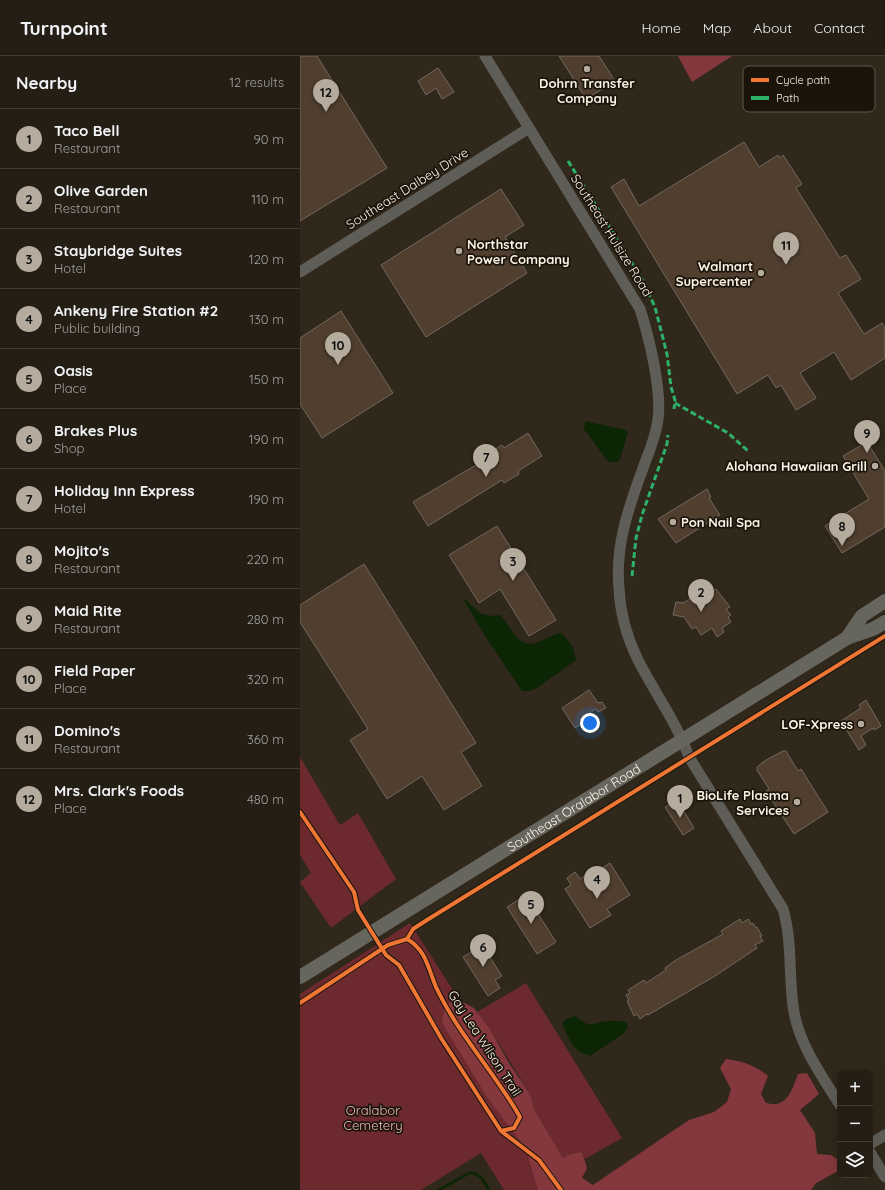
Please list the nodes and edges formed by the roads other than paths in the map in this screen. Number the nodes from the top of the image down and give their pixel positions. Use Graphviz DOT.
graph roads {
  1 [pos="485,56"];
  2 [pos="529,128"];
  3 [pos="300,272"];
  4 [pos="885,601"];
  5 [pos="885,622"];
  6 [pos="847,638"];
  7 [pos="683,739"];
  8 [pos="300,977"];
  9 [pos="837,1099"];
  10 [pos="885,1135"];
  11 [pos="873,1142"];
  12 [pos="873,1157"];
  13 [pos="885,1177"];
  1 -- 2 [label="street, Southeast Hulsize Road"];
  2 -- 3 [label="street, Southeast Dalbey Drive"];
  2 -- 7 [label="street, Southeast Hulsize Road"];
  4 -- 6 [label="main road, Southeast Oralabor Road"];
  5 -- 6 [label="main road, Southeast Oralabor Road"];
  6 -- 7 [label="main road, Southeast Oralabor Road"];
  7 -- 8 [label="main road, Southeast Oralabor Road"];
  7 -- 9 [label="street, Southeast Hulsize Road"];
  10 -- 11 [label="street"];
  12 -- 13 [label="street"];
}
